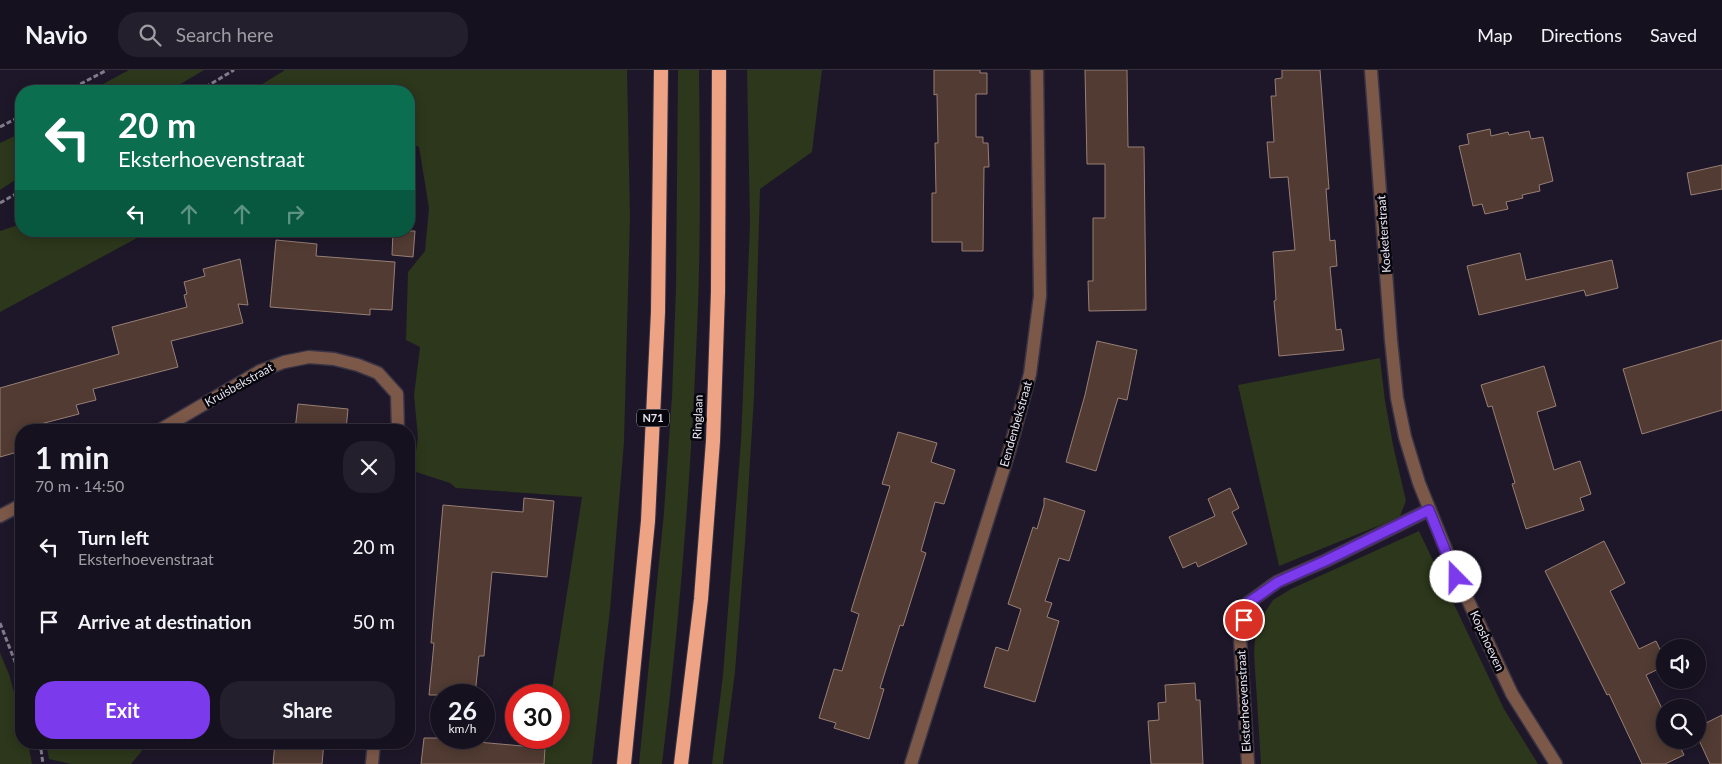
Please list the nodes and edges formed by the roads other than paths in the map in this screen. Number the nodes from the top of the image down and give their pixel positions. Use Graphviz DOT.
graph roads {
  1 [pos="661,70"];
  2 [pos="719,70"];
  3 [pos="1037,70"];
  4 [pos="1370,70"];
  5 [pos="1397,398"];
  6 [pos="170,424"];
  7 [pos="398,424"];
  8 [pos="15,508"];
  9 [pos="1429,510"];
  10 [pos="0,516"];
  11 [pos="373,749"];
  12 [pos="372,764"];
  13 [pos="624,764"];
  14 [pos="680,764"];
  15 [pos="911,764"];
  16 [pos="1248,764"];
  17 [pos="1556,764"];
  1 -- 13 [label="highway, N71"];
  2 -- 14 [label="highway, Ringlaan"];
  3 -- 15 [label="street, Eendenbekstraat"];
  4 -- 5 [label="street, Koeketerstraat"];
  5 -- 9 [label="street, Kopshoeven"];
  6 -- 7 [label="street, Kruisbekstraat"];
  8 -- 10 [label="street"];
  9 -- 16 [label="street, Eksterhoevenstraat"];
  9 -- 17 [label="street, Kopshoeven"];
  11 -- 12 [label="street"];
}
